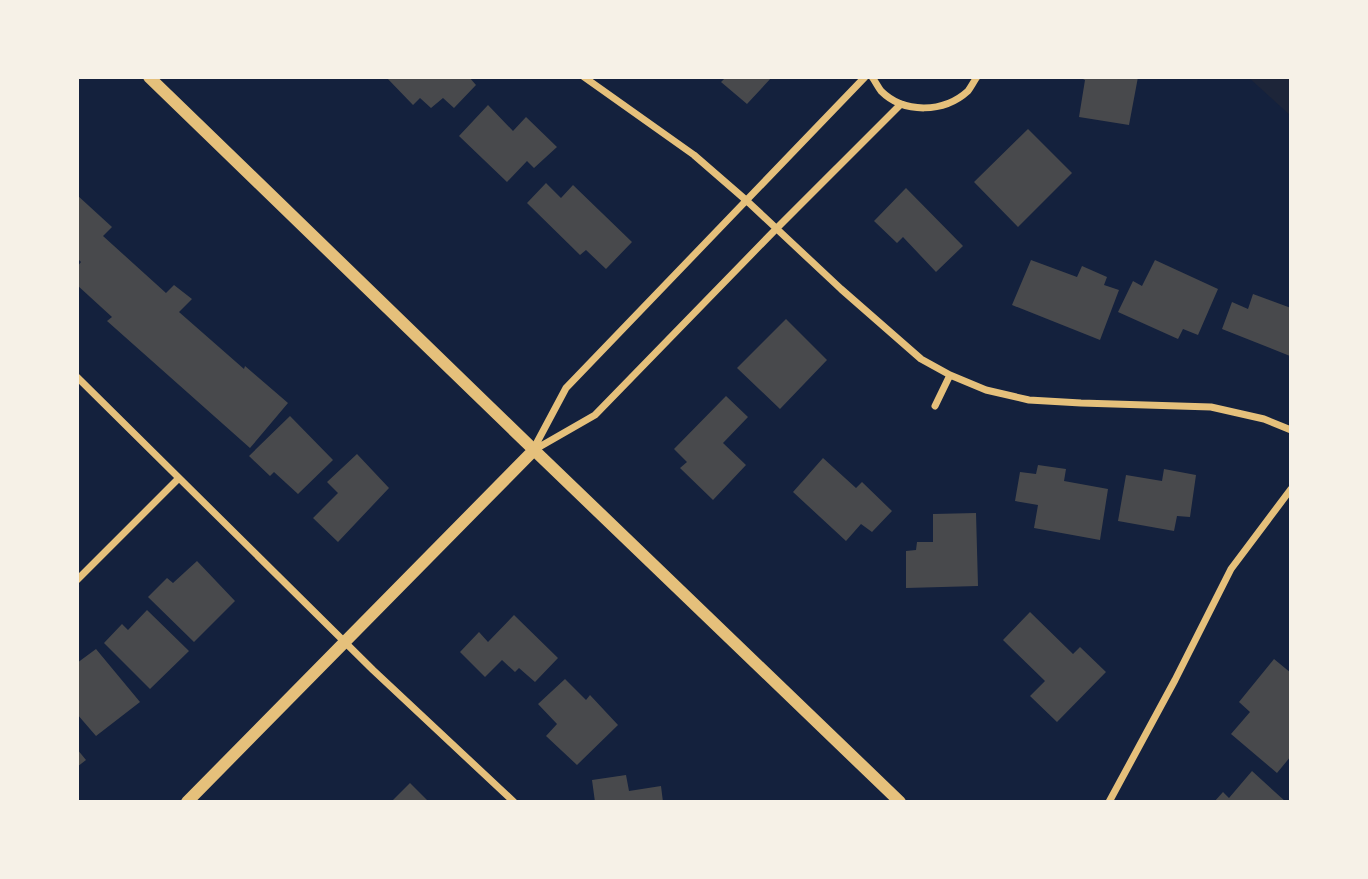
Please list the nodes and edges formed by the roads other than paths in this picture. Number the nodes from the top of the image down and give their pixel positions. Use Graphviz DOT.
graph roads {
  1 [pos="149,77"];
  2 [pos="584,77"];
  3 [pos="865,77"];
  4 [pos="872,77"];
  5 [pos="977,77"];
  6 [pos="901,104"];
  7 [pos="747,201"];
  8 [pos="776,229"];
  9 [pos="950,375"];
  10 [pos="77,377"];
  11 [pos="934,406"];
  12 [pos="1291,430"];
  13 [pos="534,450"];
  14 [pos="179,478"];
  15 [pos="1291,489"];
  16 [pos="77,580"];
  17 [pos="345,642"];
  18 [pos="187,802"];
  19 [pos="514,802"];
  20 [pos="900,802"];
  21 [pos="1109,802"];
  1 -- 13 [label="street"];
  2 -- 7 [label="street"];
  3 -- 7 [label="street"];
  4 -- 6 [label="street"];
  5 -- 6 [label="street"];
  6 -- 8 [label="street"];
  7 -- 8 [label="street"];
  7 -- 13 [label="street"];
  8 -- 9 [label="street"];
  8 -- 13 [label="street"];
  9 -- 11 [label="street"];
  9 -- 12 [label="street"];
  10 -- 14 [label="street"];
  13 -- 17 [label="street"];
  13 -- 20 [label="street"];
  14 -- 16 [label="street"];
  14 -- 17 [label="street"];
  15 -- 21 [label="street"];
  17 -- 18 [label="street"];
  17 -- 19 [label="street"];
}
